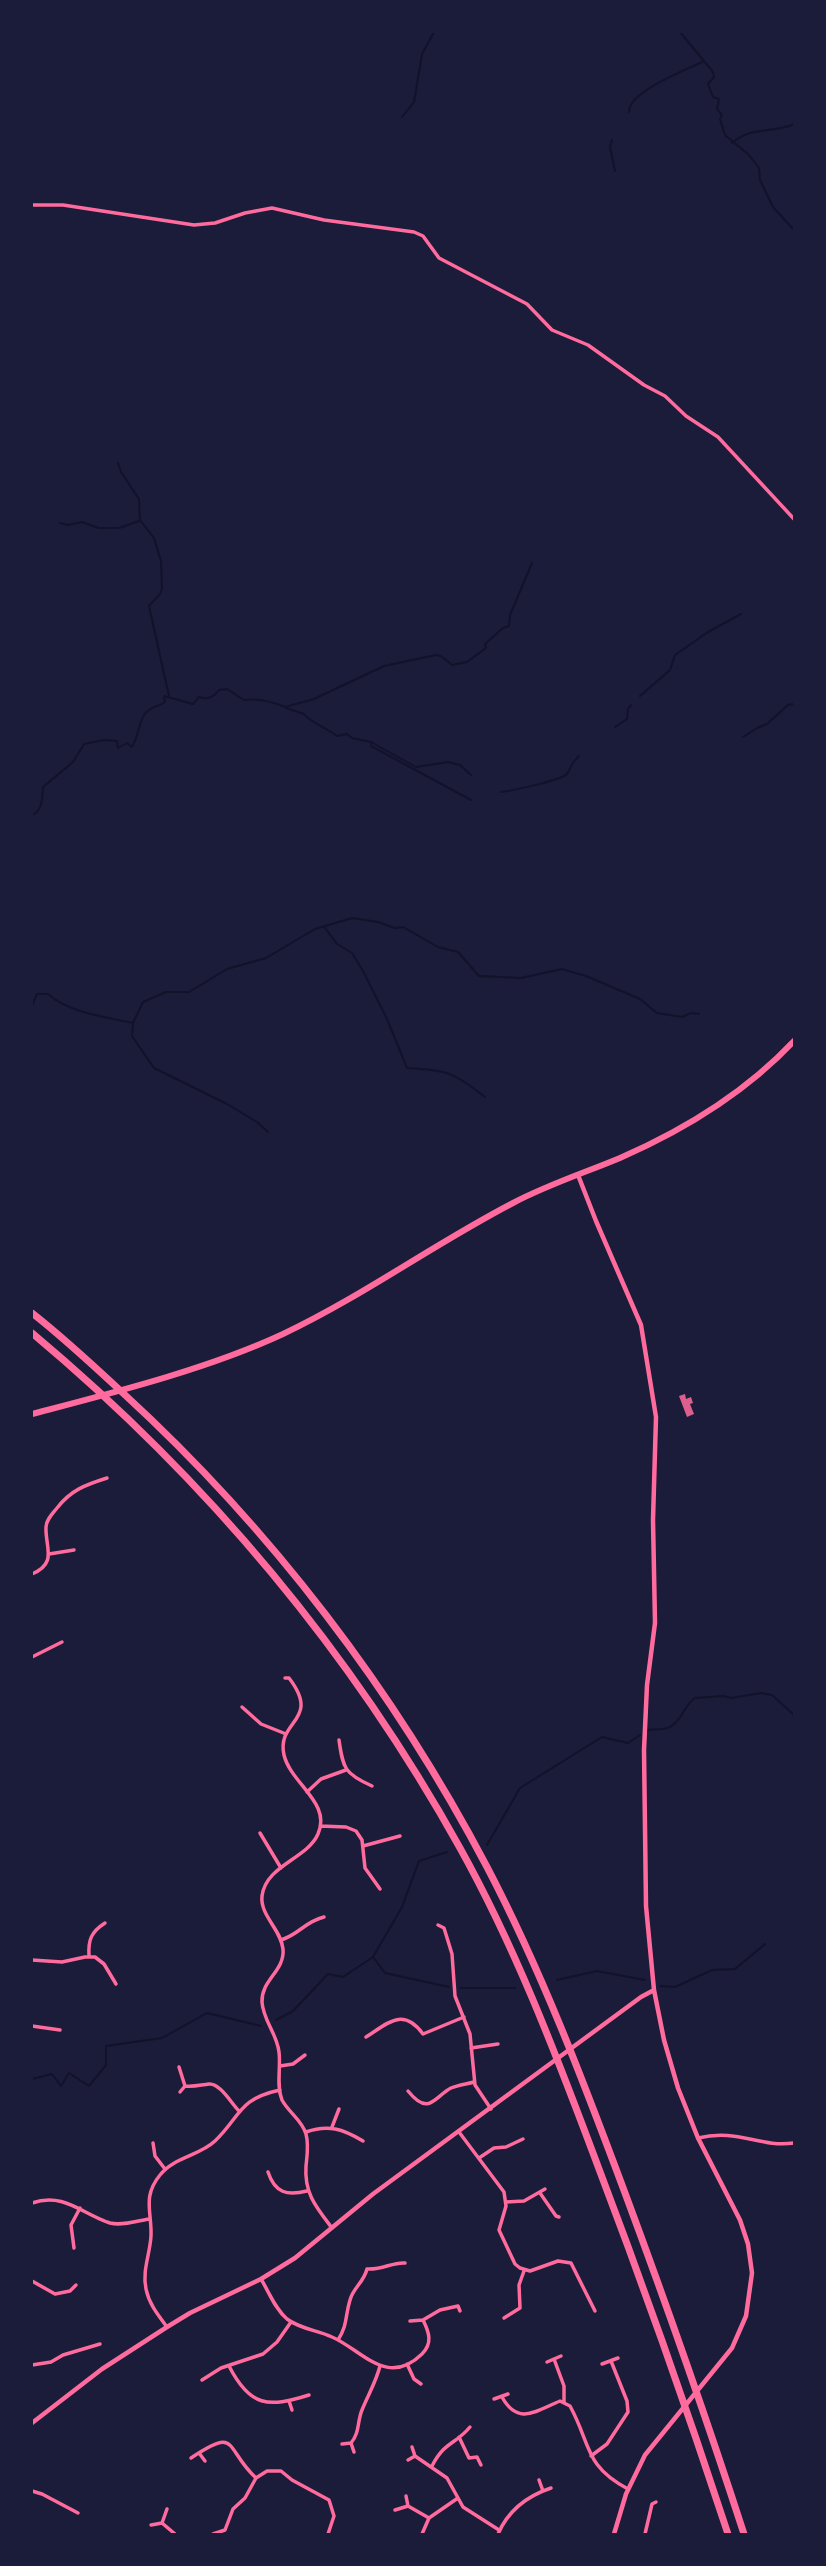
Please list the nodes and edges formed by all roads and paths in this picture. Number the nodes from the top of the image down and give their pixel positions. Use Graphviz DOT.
graph roads {
  1 [pos="32,205"];
  2 [pos="794,520"];
  3 [pos="794,1041"];
  4 [pos="578,1174"];
  5 [pos="32,1313"];
  6 [pos="32,1333"];
  7 [pos="32,1414"];
  8 [pos="107,1478"];
  9 [pos="74,1550"];
  10 [pos="49,1554"];
  11 [pos="32,1574"];
  12 [pos="62,1642"];
  13 [pos="32,1657"];
  14 [pos="285,1678"];
  15 [pos="242,1707"];
  16 [pos="286,1734"];
  17 [pos="338,1740"];
  18 [pos="346,1769"];
  19 [pos="372,1786"];
  20 [pos="307,1792"];
  21 [pos="320,1826"];
  22 [pos="260,1833"];
  23 [pos="401,1836"];
  24 [pos="363,1846"];
  25 [pos="281,1868"];
  26 [pos="380,1889"];
  27 [pos="324,1917"];
  28 [pos="105,1923"];
  29 [pos="438,1926"];
  30 [pos="281,1940"];
  31 [pos="89,1956"];
  32 [pos="32,1960"];
  33 [pos="116,1984"];
  34 [pos="654,1990"];
  35 [pos="464,2017"];
  36 [pos="32,2025"];
  37 [pos="60,2030"];
  38 [pos="366,2037"];
  39 [pos="498,2044"];
  40 [pos="471,2048"];
  41 [pos="305,2055"];
  42 [pos="280,2066"];
  43 [pos="179,2067"];
  44 [pos="474,2082"];
  45 [pos="185,2086"];
  46 [pos="280,2090"];
  47 [pos="408,2091"];
  48 [pos="180,2092"];
  49 [pos="339,2109"];
  50 [pos="491,2109"];
  51 [pos="239,2111"];
  52 [pos="331,2127"];
  53 [pos="306,2132"];
  54 [pos="459,2132"];
  55 [pos="698,2138"];
  56 [pos="523,2139"];
  57 [pos="363,2141"];
  58 [pos="153,2143"];
  59 [pos="794,2143"];
  60 [pos="479,2158"];
  61 [pos="165,2169"];
  62 [pos="268,2172"];
  63 [pos="545,2189"];
  64 [pos="307,2191"];
  65 [pos="540,2193"];
  66 [pos="506,2202"];
  67 [pos="32,2203"];
  68 [pos="80,2208"];
  69 [pos="559,2217"];
  70 [pos="149,2219"];
  71 [pos="332,2228"];
  72 [pos="74,2248"];
  73 [pos="405,2263"];
  74 [pos="524,2270"];
  75 [pos="261,2279"];
  76 [pos="32,2281"];
  77 [pos="76,2285"];
  78 [pos="460,2311"];
  79 [pos="594,2311"];
  80 [pos="504,2318"];
  81 [pos="423,2320"];
  82 [pos="410,2321"];
  83 [pos="291,2322"];
  84 [pos="167,2327"];
  85 [pos="338,2340"];
  86 [pos="100,2344"];
  87 [pos="561,2356"];
  88 [pos="618,2358"];
  89 [pos="554,2359"];
  90 [pos="611,2361"];
  91 [pos="547,2362"];
  92 [pos="407,2364"];
  93 [pos="601,2364"];
  94 [pos="32,2365"];
  95 [pos="229,2366"];
  96 [pos="380,2366"];
  97 [pos="202,2380"];
  98 [pos="421,2384"];
  99 [pos="508,2394"];
  100 [pos="309,2395"];
  101 [pos="502,2397"];
  102 [pos="494,2399"];
  103 [pos="289,2401"];
  104 [pos="564,2402"];
  105 [pos="292,2410"];
  106 [pos="32,2423"];
  107 [pos="471,2427"];
  108 [pos="459,2437"];
  109 [pos="351,2443"];
  110 [pos="342,2444"];
  111 [pos="412,2447"];
  112 [pos="354,2452"];
  113 [pos="199,2453"];
  114 [pos="415,2456"];
  115 [pos="591,2456"];
  116 [pos="191,2459"];
  117 [pos="408,2460"];
  118 [pos="205,2461"];
  119 [pos="481,2465"];
  120 [pos="432,2466"];
  121 [pos="256,2477"];
  122 [pos="539,2480"];
  123 [pos="551,2488"];
  124 [pos="628,2489"];
  125 [pos="32,2491"];
  126 [pos="543,2491"];
  127 [pos="406,2496"];
  128 [pos="458,2498"];
  129 [pos="656,2502"];
  130 [pos="408,2506"];
  131 [pos="167,2509"];
  132 [pos="395,2510"];
  133 [pos="78,2514"];
  134 [pos="429,2518"];
  135 [pos="162,2523"];
  136 [pos="152,2525"];
  137 [pos="498,2532"];
  138 [pos="175,2535"];
  139 [pos="214,2535"];
  140 [pos="328,2535"];
  141 [pos="422,2535"];
  142 [pos="614,2535"];
  143 [pos="645,2535"];
  144 [pos="728,2535"];
  145 [pos="744,2535"];
  1 -- 2 [label="street"];
  3 -- 4 [label="main road"];
  4 -- 7 [label="main road"];
  4 -- 34 [label="street"];
  5 -- 145 [label="highway"];
  6 -- 144 [label="highway"];
  8 -- 10 [label="street"];
  9 -- 10 [label="street"];
  10 -- 11 [label="street"];
  12 -- 13 [label="street"];
  14 -- 16 [label="street"];
  15 -- 16 [label="street"];
  16 -- 20 [label="street"];
  17 -- 18 [label="street"];
  18 -- 19 [label="street"];
  18 -- 20 [label="street"];
  20 -- 21 [label="street"];
  21 -- 24 [label="street"];
  21 -- 25 [label="street"];
  22 -- 25 [label="street"];
  23 -- 24 [label="street"];
  24 -- 26 [label="street"];
  25 -- 30 [label="street"];
  27 -- 30 [label="street"];
  28 -- 31 [label="street"];
  29 -- 35 [label="street"];
  30 -- 42 [label="street"];
  31 -- 32 [label="street"];
  31 -- 33 [label="street"];
  34 -- 50 [label="street"];
  34 -- 55 [label="street"];
  35 -- 38 [label="street"];
  35 -- 40 [label="street"];
  36 -- 37 [label="street"];
  39 -- 40 [label="street"];
  40 -- 44 [label="street"];
  41 -- 42 [label="street"];
  42 -- 46 [label="street"];
  43 -- 45 [label="street"];
  44 -- 47 [label="street"];
  44 -- 50 [label="street"];
  45 -- 48 [label="street"];
  45 -- 51 [label="street"];
  46 -- 51 [label="street"];
  46 -- 53 [label="street"];
  49 -- 52 [label="street"];
  50 -- 54 [label="street"];
  51 -- 61 [label="street"];
  52 -- 53 [label="street"];
  52 -- 57 [label="street"];
  53 -- 64 [label="street"];
  54 -- 60 [label="street"];
  54 -- 71 [label="street"];
  55 -- 59 [label="street"];
  55 -- 124 [label="street"];
  56 -- 60 [label="street"];
  58 -- 61 [label="street"];
  60 -- 66 [label="street"];
  61 -- 70 [label="street"];
  62 -- 64 [label="street"];
  63 -- 65 [label="street"];
  64 -- 71 [label="street"];
  65 -- 66 [label="street"];
  65 -- 69 [label="street"];
  66 -- 74 [label="street"];
  67 -- 68 [label="street"];
  68 -- 70 [label="street"];
  68 -- 72 [label="street"];
  70 -- 84 [label="street"];
  71 -- 75 [label="street"];
  73 -- 85 [label="street"];
  74 -- 79 [label="street"];
  74 -- 80 [label="street"];
  75 -- 83 [label="street"];
  75 -- 84 [label="street"];
  76 -- 77 [label="street"];
  78 -- 81 [label="street"];
  81 -- 82 [label="street"];
  81 -- 92 [label="street"];
  83 -- 85 [label="street"];
  83 -- 95 [label="street"];
  84 -- 106 [label="street"];
  85 -- 96 [label="street"];
  86 -- 94 [label="street"];
  87 -- 89 [label="street"];
  88 -- 90 [label="street"];
  89 -- 91 [label="street"];
  89 -- 104 [label="street"];
  90 -- 93 [label="street"];
  90 -- 115 [label="street"];
  92 -- 96 [label="street"];
  92 -- 98 [label="street"];
  95 -- 97 [label="street"];
  95 -- 103 [label="street"];
  96 -- 109 [label="street"];
  99 -- 101 [label="street"];
  100 -- 103 [label="street"];
  101 -- 102 [label="street"];
  101 -- 104 [label="street"];
  103 -- 105 [label="street"];
  104 -- 115 [label="street"];
  107 -- 108 [label="street"];
  108 -- 119 [label="street"];
  108 -- 120 [label="street"];
  109 -- 110 [label="street"];
  109 -- 112 [label="street"];
  111 -- 114 [label="street"];
  113 -- 116 [label="street"];
  113 -- 118 [label="street"];
  113 -- 121 [label="street"];
  114 -- 117 [label="street"];
  114 -- 120 [label="street"];
  115 -- 124 [label="street"];
  120 -- 128 [label="street"];
  121 -- 139 [label="street"];
  121 -- 140 [label="street"];
  122 -- 126 [label="street"];
  123 -- 126 [label="street"];
  124 -- 142 [label="street"];
  125 -- 133 [label="street"];
  126 -- 137 [label="street"];
  127 -- 130 [label="street"];
  128 -- 134 [label="street"];
  128 -- 137 [label="street"];
  129 -- 143 [label="street"];
  130 -- 132 [label="street"];
  130 -- 134 [label="street"];
  131 -- 135 [label="street"];
  134 -- 141 [label="street"];
  135 -- 136 [label="street"];
  135 -- 138 [label="street"];
}
